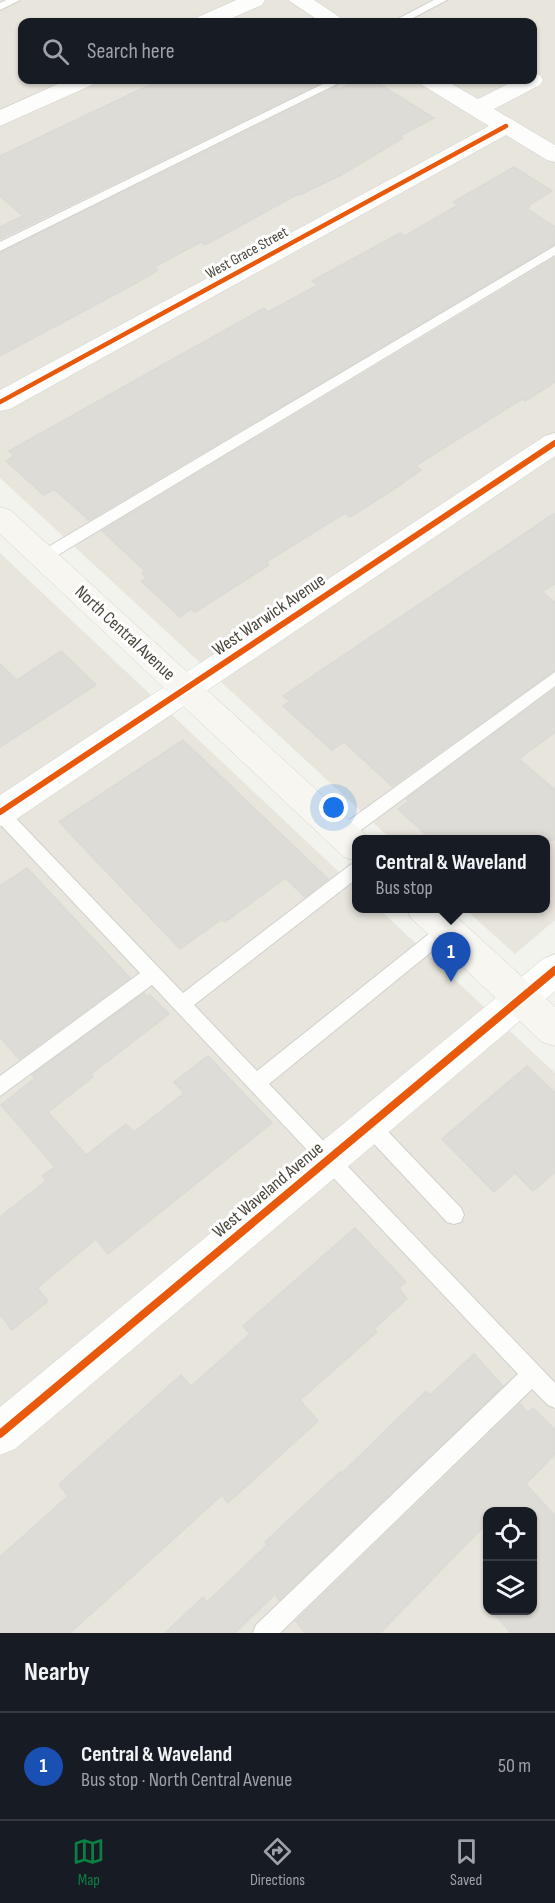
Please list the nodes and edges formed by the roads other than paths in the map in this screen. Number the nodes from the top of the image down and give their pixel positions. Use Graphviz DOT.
graph roads {
  1 [pos="15,0"];
  2 [pos="254,0"];
  3 [pos="299,0"];
  4 [pos="442,0"];
  5 [pos="0,7"];
  6 [pos="215,18"];
  7 [pos="329,18"];
  8 [pos="405,18"];
  9 [pos="75,84"];
  10 [pos="331,84"];
  11 [pos="437,84"];
  12 [pos="522,84"];
  13 [pos="478,108"];
  14 [pos="0,118"];
  15 [pos="506,126"];
  16 [pos="555,155"];
  17 [pos="0,247"];
  18 [pos="555,250"];
  19 [pos="0,402"];
  20 [pos="555,443"];
  21 [pos="0,518"];
  22 [pos="43,558"];
  23 [pos="555,678"];
  24 [pos="185,689"];
  25 [pos="0,813"];
  26 [pos="356,835"];
  27 [pos="350,840"];
  28 [pos="352,874"];
  29 [pos="435,919"];
  30 [pos="555,970"];
  31 [pos="153,975"];
  32 [pos="520,998"];
  33 [pos="182,1004"];
  34 [pos="555,1030"];
  35 [pos="257,1083"];
  36 [pos="0,1088"];
  37 [pos="369,1125"];
  38 [pos="328,1159"];
  39 [pos="454,1215"];
  40 [pos="533,1374"];
  41 [pos="555,1398"];
  42 [pos="0,1434"];
  43 [pos="264,1633"];
  1 -- 5 [label="lane"];
  2 -- 6 [label="street"];
  3 -- 7 [label="street"];
  4 -- 8 [label="lane"];
  9 -- 14 [label="street"];
  10 -- 17 [label="lane"];
  11 -- 13 [label="street"];
  12 -- 13 [label="street"];
  13 -- 15 [label="street"];
  15 -- 16 [label="street"];
  15 -- 19 [label="street, West Grace Street"];
  18 -- 22 [label="lane"];
  20 -- 24 [label="street, West Warwick Avenue"];
  21 -- 22 [label="main road, North Central Avenue"];
  22 -- 24 [label="main road, North Central Avenue"];
  23 -- 26 [label="lane"];
  24 -- 25 [label="street, West Warwick Avenue"];
  24 -- 27 [label="main road, North Central Avenue"];
  25 -- 31 [label="lane"];
  28 -- 33 [label="lane"];
  29 -- 32 [label="main road"];
  29 -- 35 [label="lane"];
  30 -- 32 [label="street, West Waveland Avenue"];
  31 -- 33 [label="lane"];
  31 -- 36 [label="lane"];
  32 -- 34 [label="main road"];
  32 -- 37 [label="street, West Waveland Avenue"];
  33 -- 35 [label="lane"];
  35 -- 38 [label="lane"];
  37 -- 38 [label="street, West Waveland Avenue"];
  37 -- 39 [label="lane"];
  38 -- 40 [label="lane"];
  38 -- 42 [label="street, West Waveland Avenue"];
  40 -- 41 [label="lane"];
  40 -- 43 [label="lane"];
}
